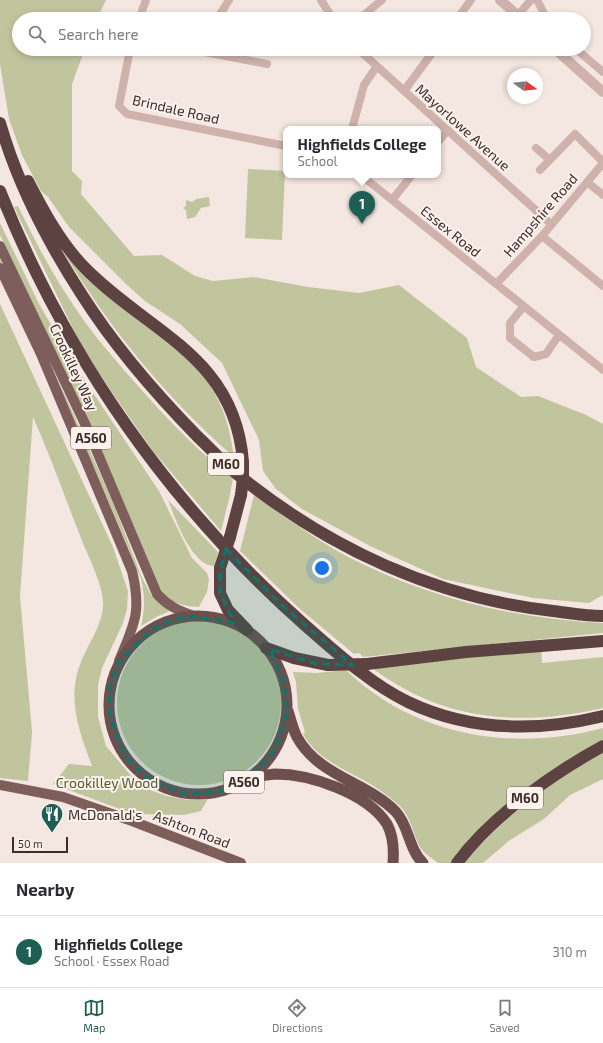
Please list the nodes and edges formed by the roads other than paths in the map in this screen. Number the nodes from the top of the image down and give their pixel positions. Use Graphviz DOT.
graph roads {
  1 [pos="146,0"];
  2 [pos="229,0"];
  3 [pos="321,0"];
  4 [pos="382,0"];
  5 [pos="471,0"];
  6 [pos="500,0"];
  7 [pos="531,0"];
  8 [pos="537,0"];
  9 [pos="142,12"];
  10 [pos="221,12"];
  11 [pos="329,12"];
  12 [pos="367,12"];
  13 [pos="462,12"];
  14 [pos="514,12"];
  15 [pos="523,12"];
  16 [pos="543,12"];
  17 [pos="129,56"];
  18 [pos="230,56"];
  19 [pos="366,56"];
  20 [pos="430,56"];
  21 [pos="563,56"];
  22 [pos="584,56"];
  23 [pos="268,64"];
  24 [pos="377,66"];
  25 [pos="603,72"];
  26 [pos="404,91"];
  27 [pos="603,92"];
  28 [pos="0,123"];
  29 [pos="353,126"];
  30 [pos="448,130"];
  31 [pos="441,138"];
  32 [pos="283,145"];
  33 [pos="536,148"];
  34 [pos="550,160"];
  35 [pos="603,163"];
  36 [pos="14,165"];
  37 [pos="540,170"];
  38 [pos="365,178"];
  39 [pos="410,178"];
  40 [pos="587,182"];
  41 [pos="0,191"];
  42 [pos="603,195"];
  43 [pos="392,200"];
  44 [pos="551,224"];
  45 [pos="542,236"];
  46 [pos="0,246"];
  47 [pos="0,268"];
  48 [pos="496,284"];
  49 [pos="603,286"];
  50 [pos="524,306"];
  51 [pos="559,335"];
  52 [pos="603,370"];
  53 [pos="194,616"];
  54 [pos="603,616"];
  55 [pos="247,630"];
  56 [pos="603,641"];
  57 [pos="266,648"];
  58 [pos="119,661"];
  59 [pos="288,711"];
  60 [pos="603,716"];
  61 [pos="603,746"];
  62 [pos="250,778"];
  63 [pos="0,785"];
  64 [pos="0,791"];
  65 [pos="43,793"];
  66 [pos="241,863"];
  67 [pos="393,863"];
  68 [pos="423,863"];
  69 [pos="457,863"];
  1 -- 9 [label="street"];
  2 -- 10 [label="street"];
  3 -- 11 [label="street"];
  4 -- 12 [label="street"];
  5 -- 13 [label="street"];
  6 -- 14 [label="street"];
  7 -- 15 [label="street"];
  8 -- 16 [label="street"];
  17 -- 32 [label="street, Brindale Road"];
  18 -- 23 [label="street"];
  19 -- 24 [label="street, Mayorlowe Avenue"];
  20 -- 26 [label="street"];
  21 -- 27 [label="street"];
  22 -- 25 [label="street"];
  24 -- 26 [label="street, Mayorlowe Avenue"];
  24 -- 29 [label="street"];
  26 -- 30 [label="street, Mayorlowe Avenue"];
  28 -- 36 [label="highway, M60"];
  30 -- 31 [label="street"];
  30 -- 44 [label="street, Mayorlowe Avenue"];
  33 -- 34 [label="street"];
  34 -- 35 [label="street"];
  34 -- 37 [label="street"];
  35 -- 40 [label="street, Hampshire Road"];
  36 -- 54 [label="highway, M60"];
  36 -- 55 [label="highway, M60, bridge"];
  38 -- 43 [label="street, Essex Road"];
  39 -- 43 [label="street"];
  40 -- 42 [label="street"];
  40 -- 44 [label="street, Hampshire Road"];
  41 -- 60 [label="highway"];
  43 -- 48 [label="street, Essex Road"];
  44 -- 45 [label="street, Hampshire Road"];
  45 -- 48 [label="street, Hampshire Road"];
  45 -- 49 [label="street"];
  46 -- 53 [label="main road, Crookilley Way / A560"];
  47 -- 58 [label="main road, Crookilley Way / A560"];
  48 -- 50 [label="street, Essex Road"];
  50 -- 51 [label="street, Essex Road"];
  50 -- 51 [label="street"];
  51 -- 52 [label="street, Essex Road"];
  53 -- 55 [label="highway, A560"];
  53 -- 58 [label="highway, A560"];
  55 -- 57 [label="highway, A560"];
  56 -- 57 [label="highway, bridge"];
  57 -- 59 [label="highway, A560"];
  58 -- 62 [label="highway, A560"];
  59 -- 62 [label="highway, A560"];
  59 -- 68 [label="highway, A560"];
  61 -- 69 [label="highway, M60"];
  62 -- 67 [label="highway, A560"];
  63 -- 65 [label="main road, Ashton Road"];
  64 -- 65 [label="main road, Ashton Road"];
  65 -- 66 [label="main road, Ashton Road"];
}
